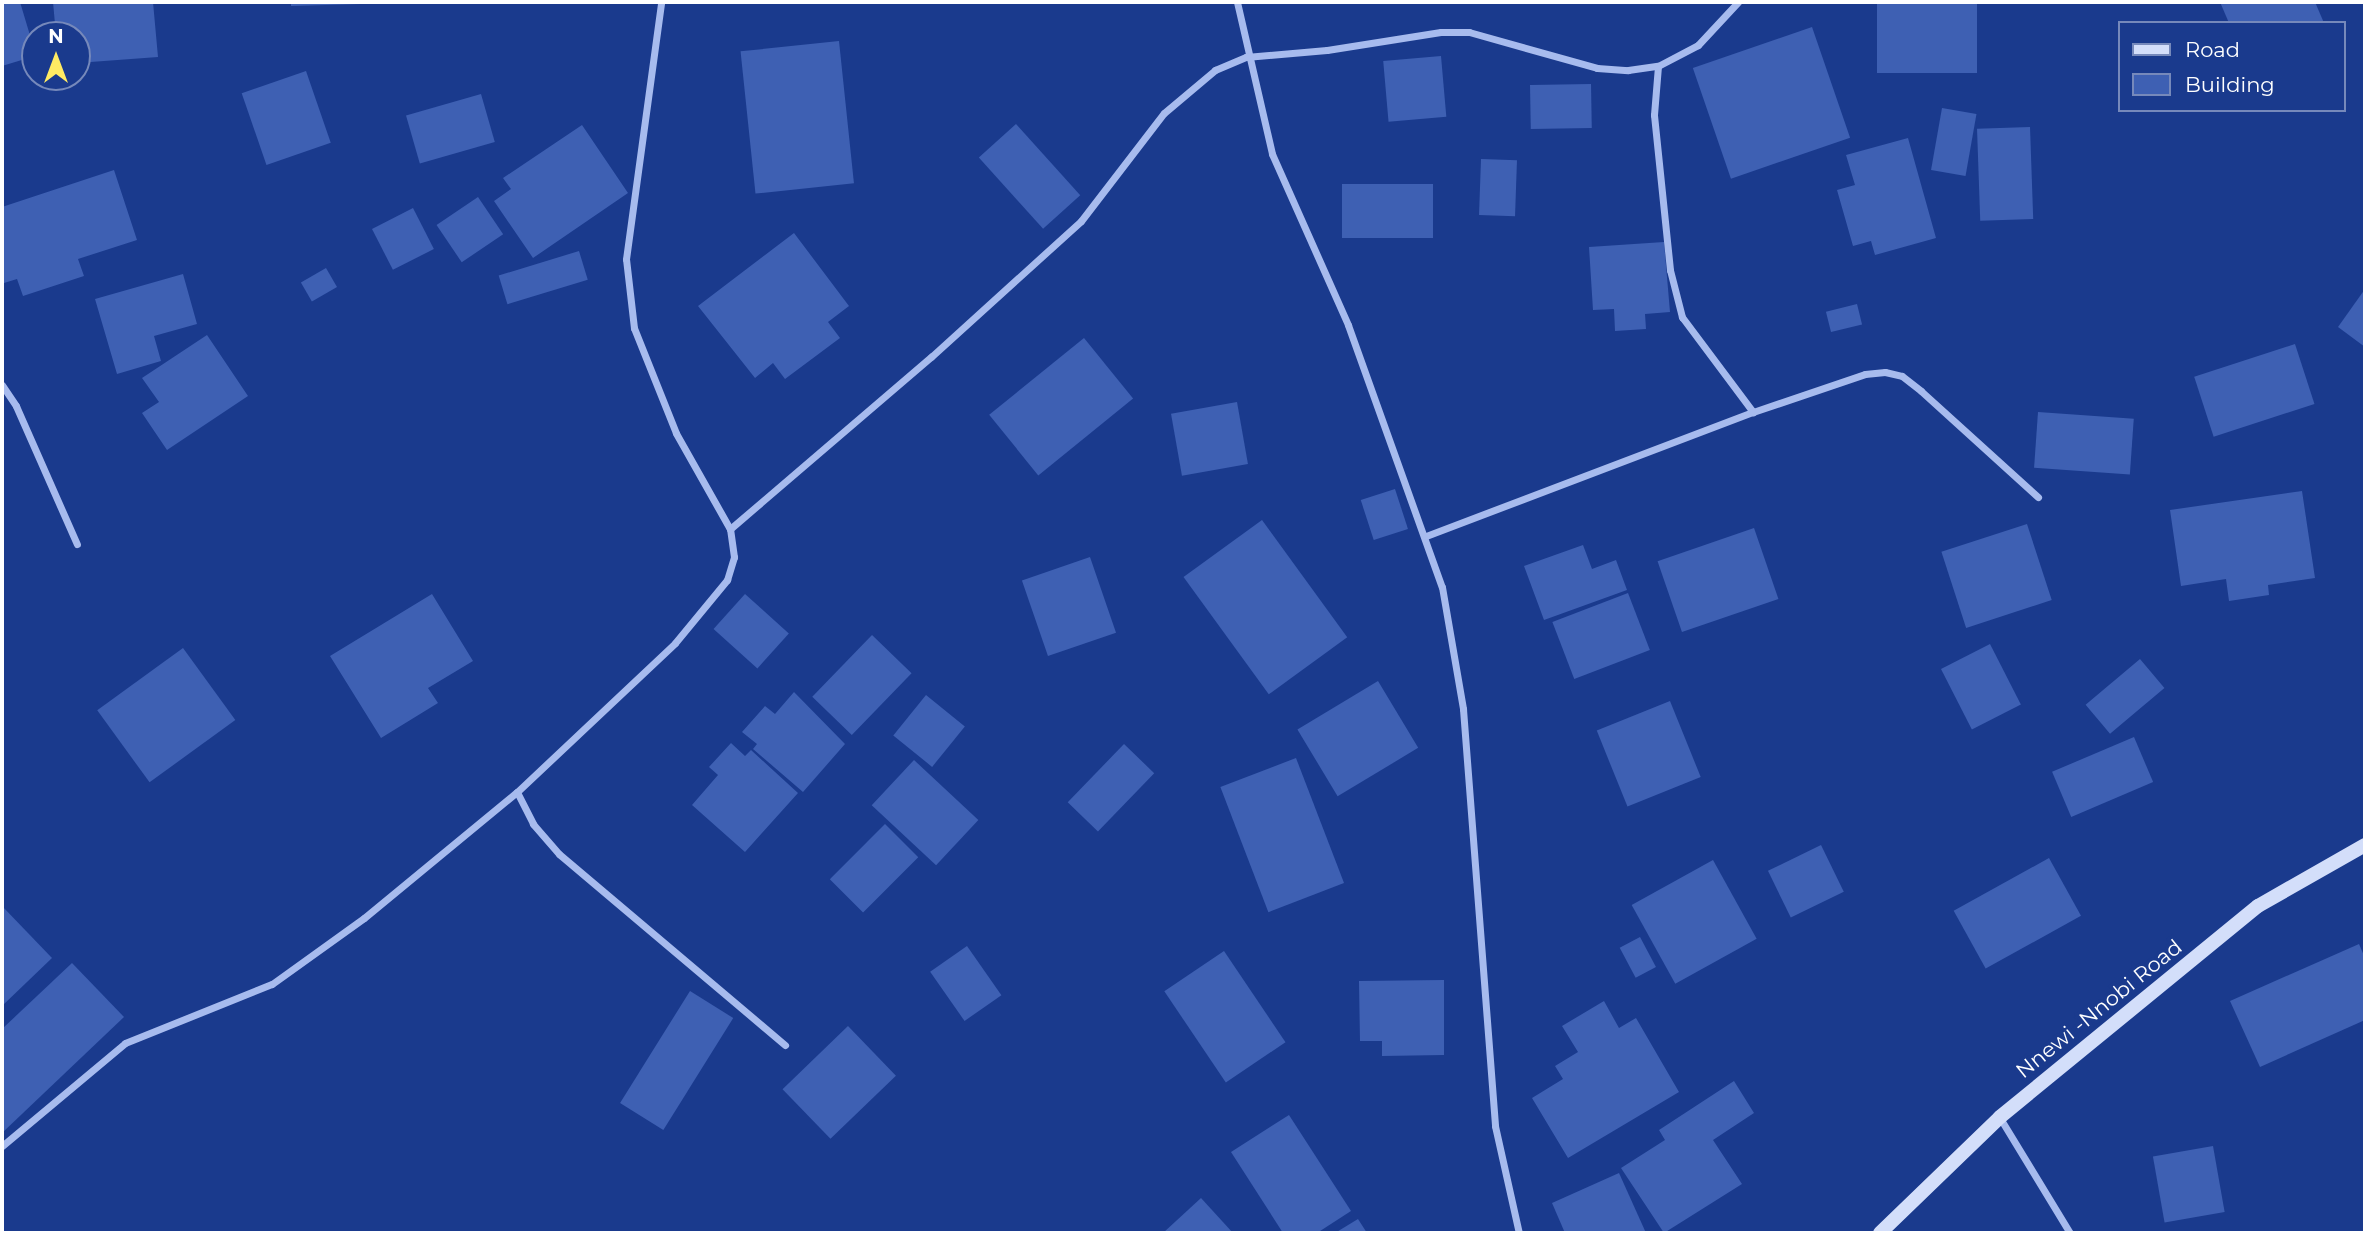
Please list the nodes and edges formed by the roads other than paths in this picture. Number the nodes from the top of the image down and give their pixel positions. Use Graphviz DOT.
graph roads {
  1 [pos="661,2"];
  2 [pos="1237,2"];
  3 [pos="1738,2"];
  4 [pos="1246,57"];
  5 [pos="1658,66"];
  6 [pos="2,385"];
  7 [pos="1753,412"];
  8 [pos="2038,497"];
  9 [pos="730,529"];
  10 [pos="1426,536"];
  11 [pos="77,544"];
  12 [pos="517,792"];
  13 [pos="2365,845"];
  14 [pos="786,1045"];
  15 [pos="2000,1117"];
  16 [pos="2,1146"];
  17 [pos="1519,1233"];
  18 [pos="1880,1233"];
  19 [pos="2070,1233"];
  1 -- 9 [label="street"];
  2 -- 4 [label="street"];
  3 -- 5 [label="street"];
  4 -- 5 [label="street"];
  4 -- 9 [label="street"];
  4 -- 10 [label="street"];
  5 -- 7 [label="street"];
  6 -- 11 [label="street"];
  7 -- 8 [label="street"];
  7 -- 10 [label="street"];
  9 -- 12 [label="street"];
  10 -- 17 [label="street"];
  12 -- 14 [label="street"];
  12 -- 16 [label="street"];
  13 -- 15 [label="main road, Nnewi -Nnobi Road"];
  15 -- 18 [label="main road, Nnewi -Nnobi Road"];
  15 -- 19 [label="street"];
}
